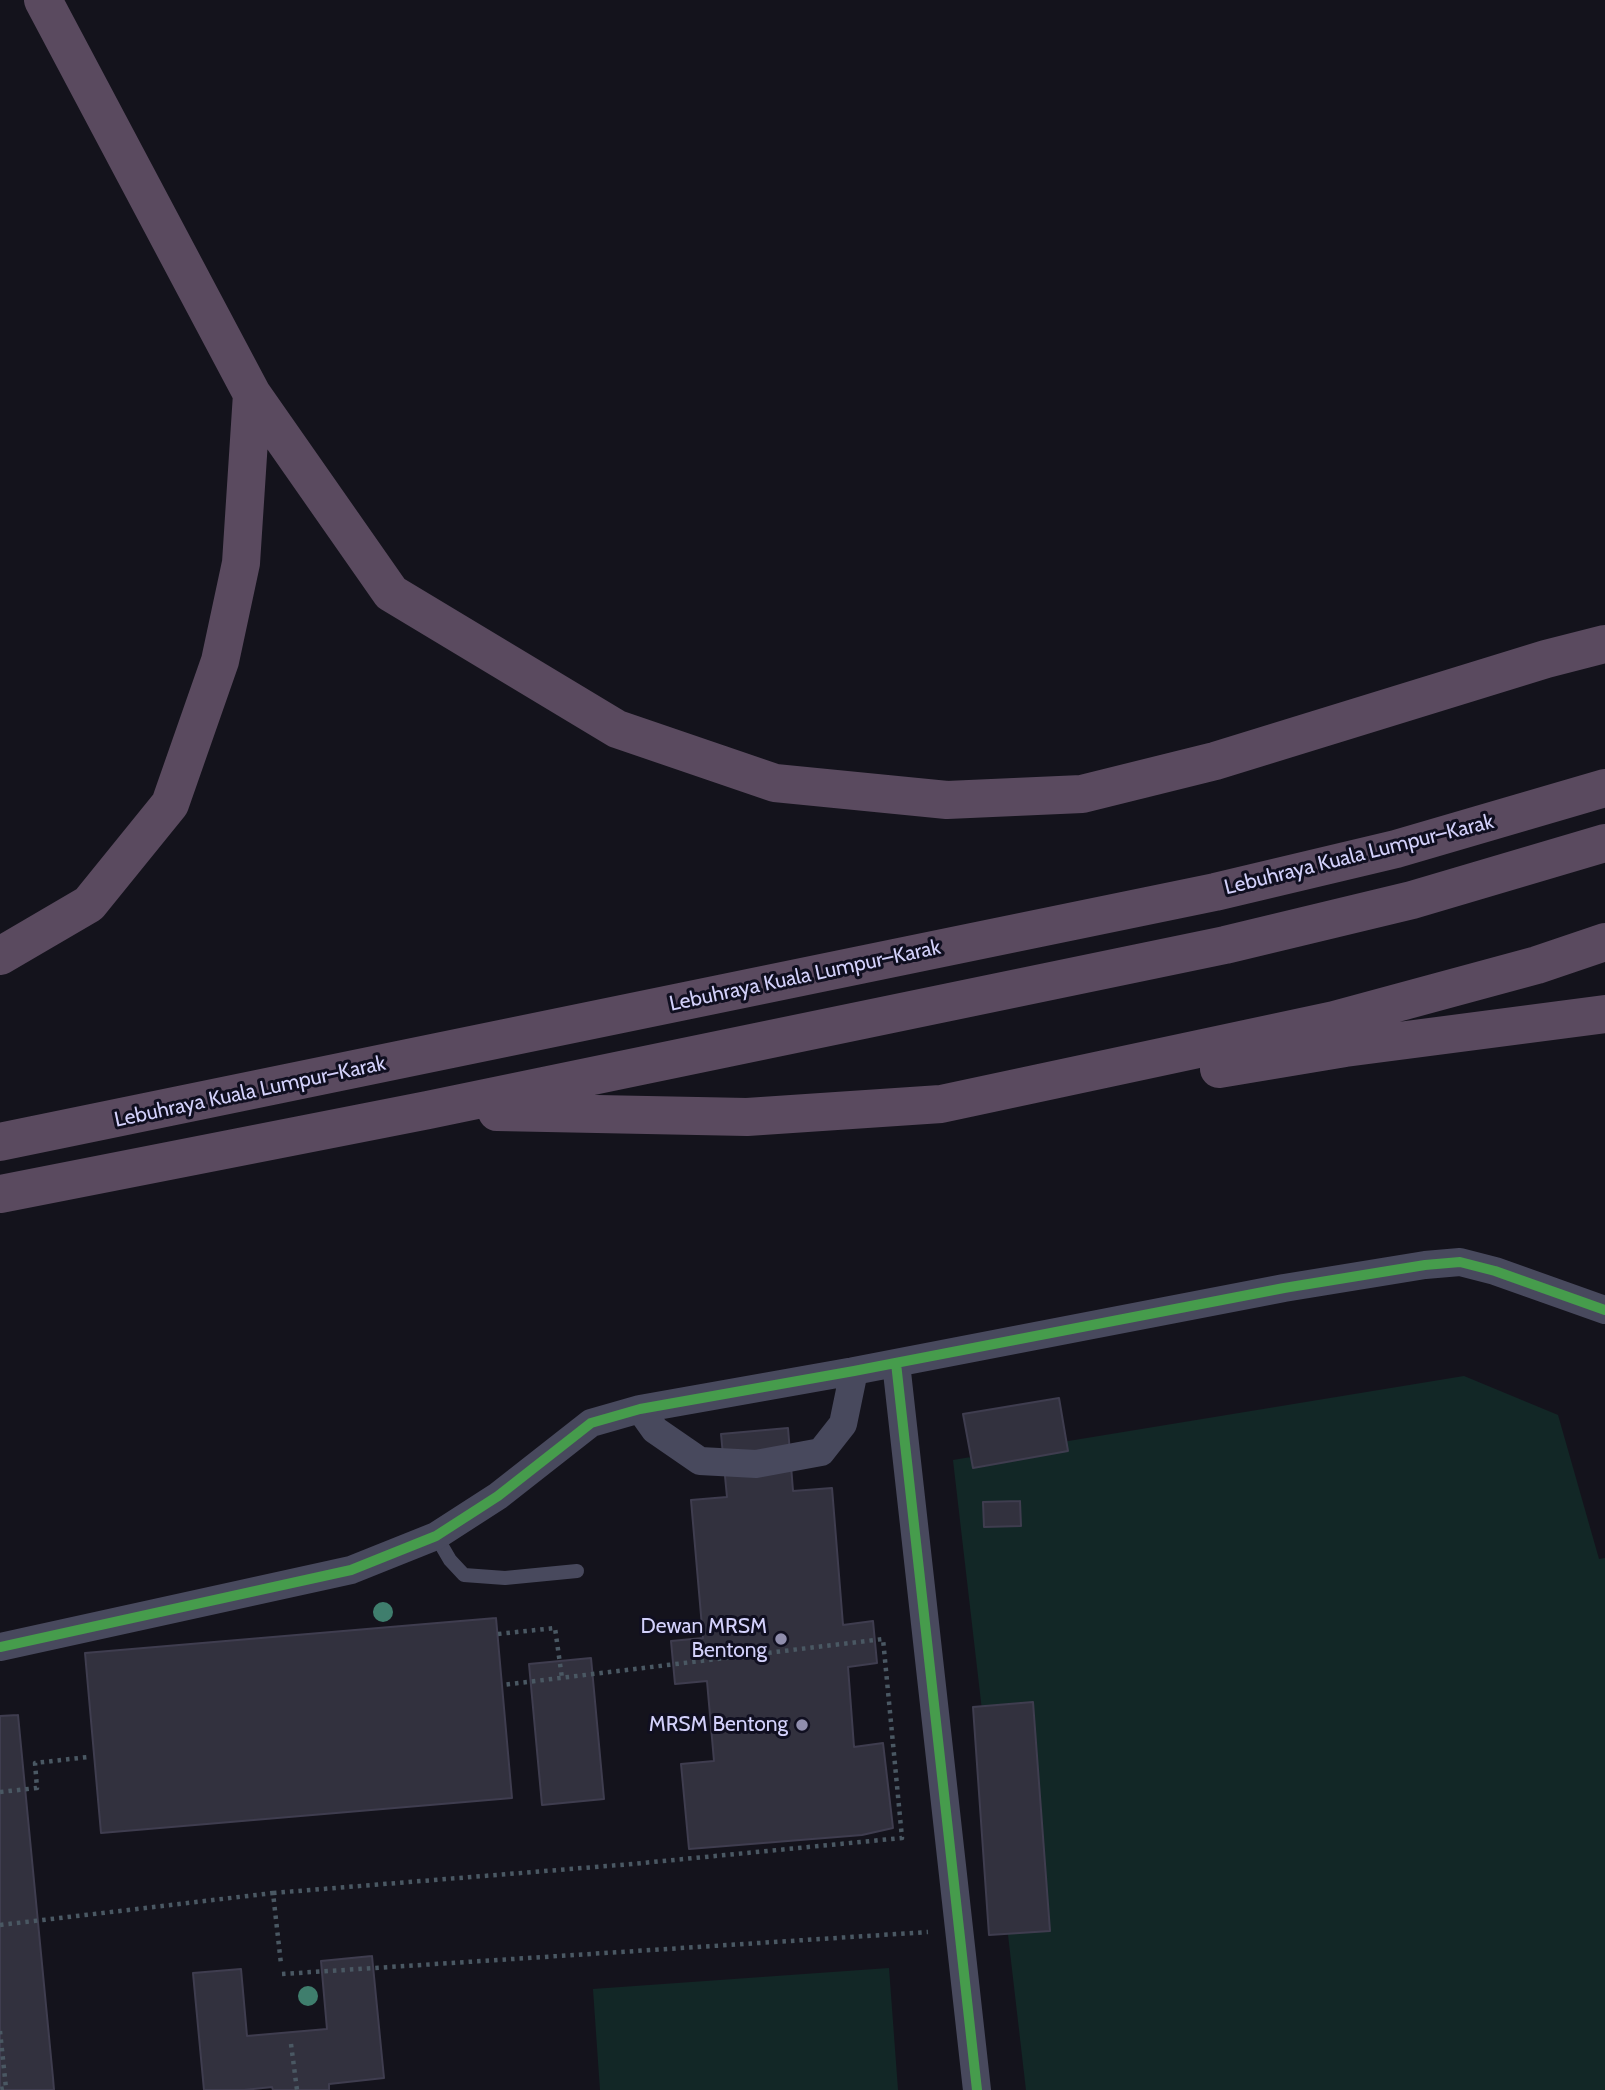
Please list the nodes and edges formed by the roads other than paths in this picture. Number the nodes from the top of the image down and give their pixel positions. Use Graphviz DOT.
graph roads {
  1 [pos="43,0"];
  2 [pos="252,394"];
  3 [pos="1605,644"];
  4 [pos="1605,788"];
  5 [pos="1605,843"];
  6 [pos="1605,942"];
  7 [pos="0,956"];
  8 [pos="1605,1014"];
  9 [pos="941,1104"];
  10 [pos="428,1110"];
  11 [pos="0,1142"];
  12 [pos="0,1194"];
  13 [pos="1605,1310"];
  14 [pos="896,1363"];
  15 [pos="854,1371"];
  16 [pos="640,1409"];
  17 [pos="436,1536"];
  18 [pos="577,1572"];
  19 [pos="0,1647"];
  20 [pos="977,2090"];
  1 -- 2 [label="highway"];
  2 -- 3 [label="highway"];
  2 -- 7 [label="highway"];
  4 -- 11 [label="highway, Lebuhraya Kuala Lumpur–Karak"];
  5 -- 10 [label="highway"];
  6 -- 9 [label="highway"];
  8 -- 9 [label="highway"];
  9 -- 10 [label="highway"];
  10 -- 12 [label="highway"];
  13 -- 14 [label="street"];
  14 -- 15 [label="street"];
  14 -- 20 [label="street"];
  15 -- 16 [label="street"];
  15 -- 16 [label="street"];
  16 -- 17 [label="street"];
  17 -- 18 [label="lane"];
  17 -- 19 [label="street"];
}
